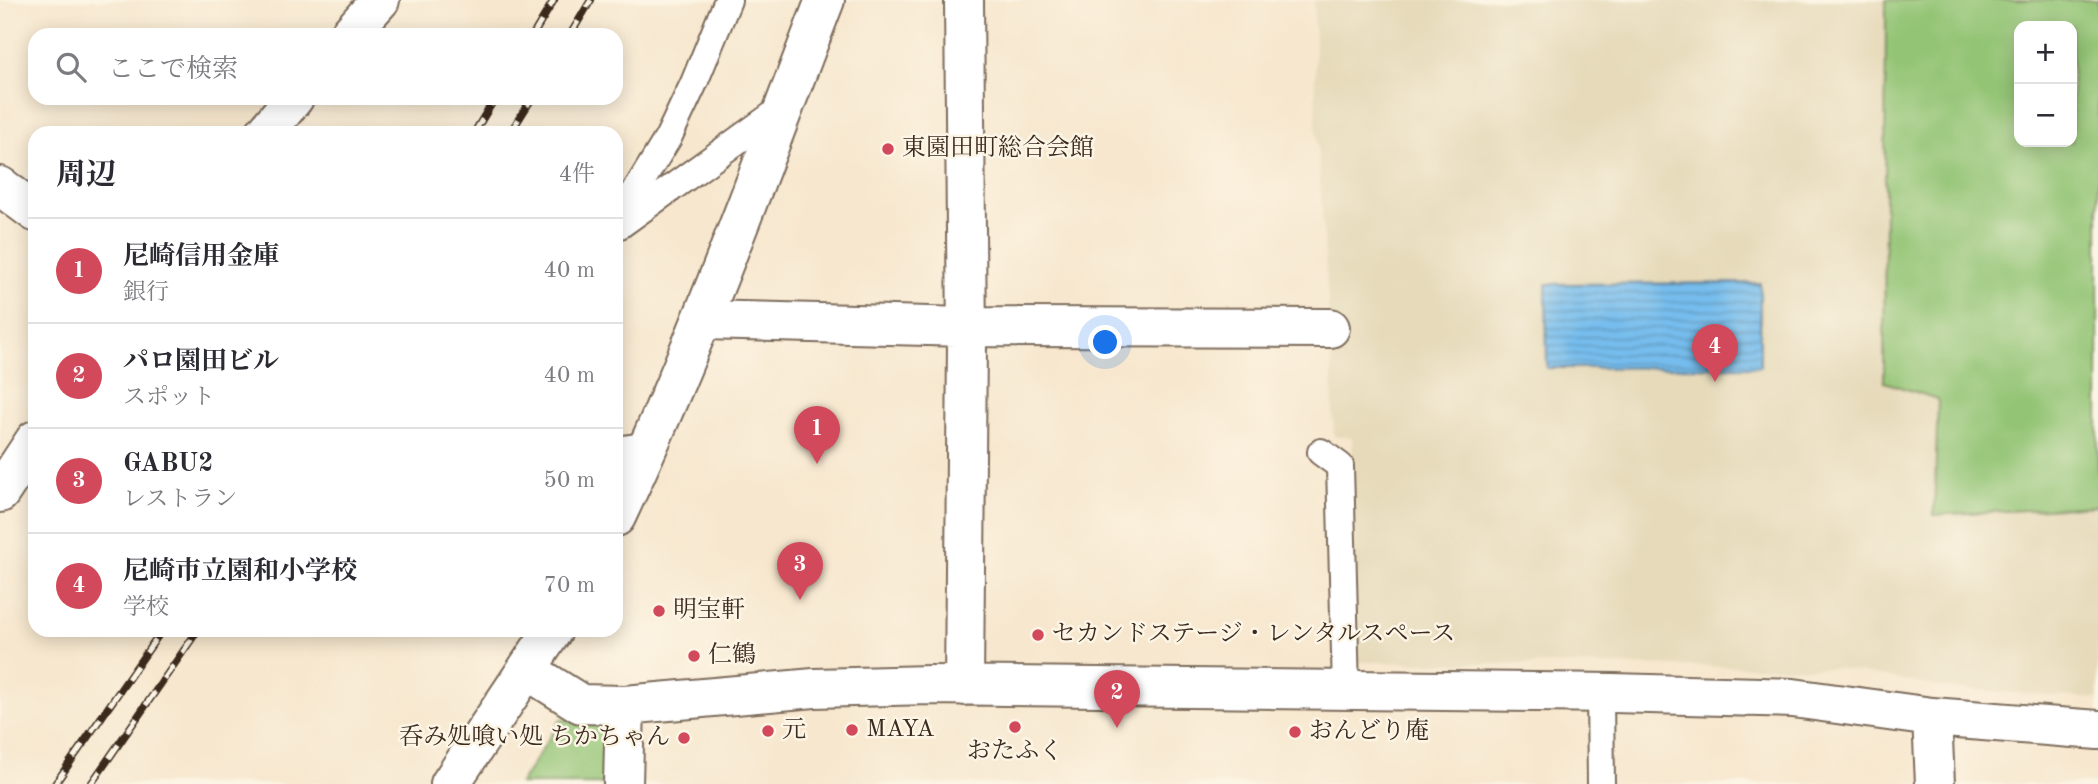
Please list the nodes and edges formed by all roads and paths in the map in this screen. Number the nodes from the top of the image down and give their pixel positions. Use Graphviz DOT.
graph roads {
  1 [pos="380,0"];
  2 [pos="728,0"];
  3 [pos="825,0"];
  4 [pos="964,0"];
  5 [pos="355,28"];
  6 [pos="287,105"];
  7 [pos="783,107"];
  8 [pos="271,126"];
  9 [pos="0,187"];
  10 [pos="28,207"];
  11 [pos="623,213"];
  12 [pos="623,220"];
  13 [pos="702,320"];
  14 [pos="966,327"];
  15 [pos="1330,328"];
  16 [pos="633,448"];
  17 [pos="28,451"];
  18 [pos="1321,452"];
  19 [pos="623,489"];
  20 [pos="0,493"];
  21 [pos="548,637"];
  22 [pos="527,670"];
  23 [pos="964,686"];
  24 [pos="1346,690"];
  25 [pos="1600,694"];
  26 [pos="625,705"];
  27 [pos="1932,717"];
  28 [pos="2098,730"];
  29 [pos="447,781"];
  30 [pos="623,784"];
  31 [pos="1601,784"];
  32 [pos="1935,784"];
  1 -- 5 [label="street"];
  2 -- 11 [label="lane"];
  3 -- 7 [label="street"];
  4 -- 14 [label="street"];
  6 -- 8 [label="street"];
  7 -- 12 [label="lane"];
  7 -- 13 [label="street"];
  9 -- 10 [label="street"];
  13 -- 14 [label="street"];
  13 -- 16 [label="street"];
  14 -- 15 [label="street"];
  14 -- 23 [label="street"];
  16 -- 19 [label="street"];
  17 -- 20 [label="street"];
  18 -- 24 [label="lane"];
  21 -- 22 [label="street"];
  22 -- 26 [label="street"];
  22 -- 29 [label="street"];
  23 -- 24 [label="street"];
  23 -- 26 [label="street"];
  24 -- 25 [label="street"];
  25 -- 27 [label="street"];
  25 -- 31 [label="lane"];
  26 -- 30 [label="street"];
  27 -- 28 [label="street"];
  27 -- 32 [label="street"];
}
